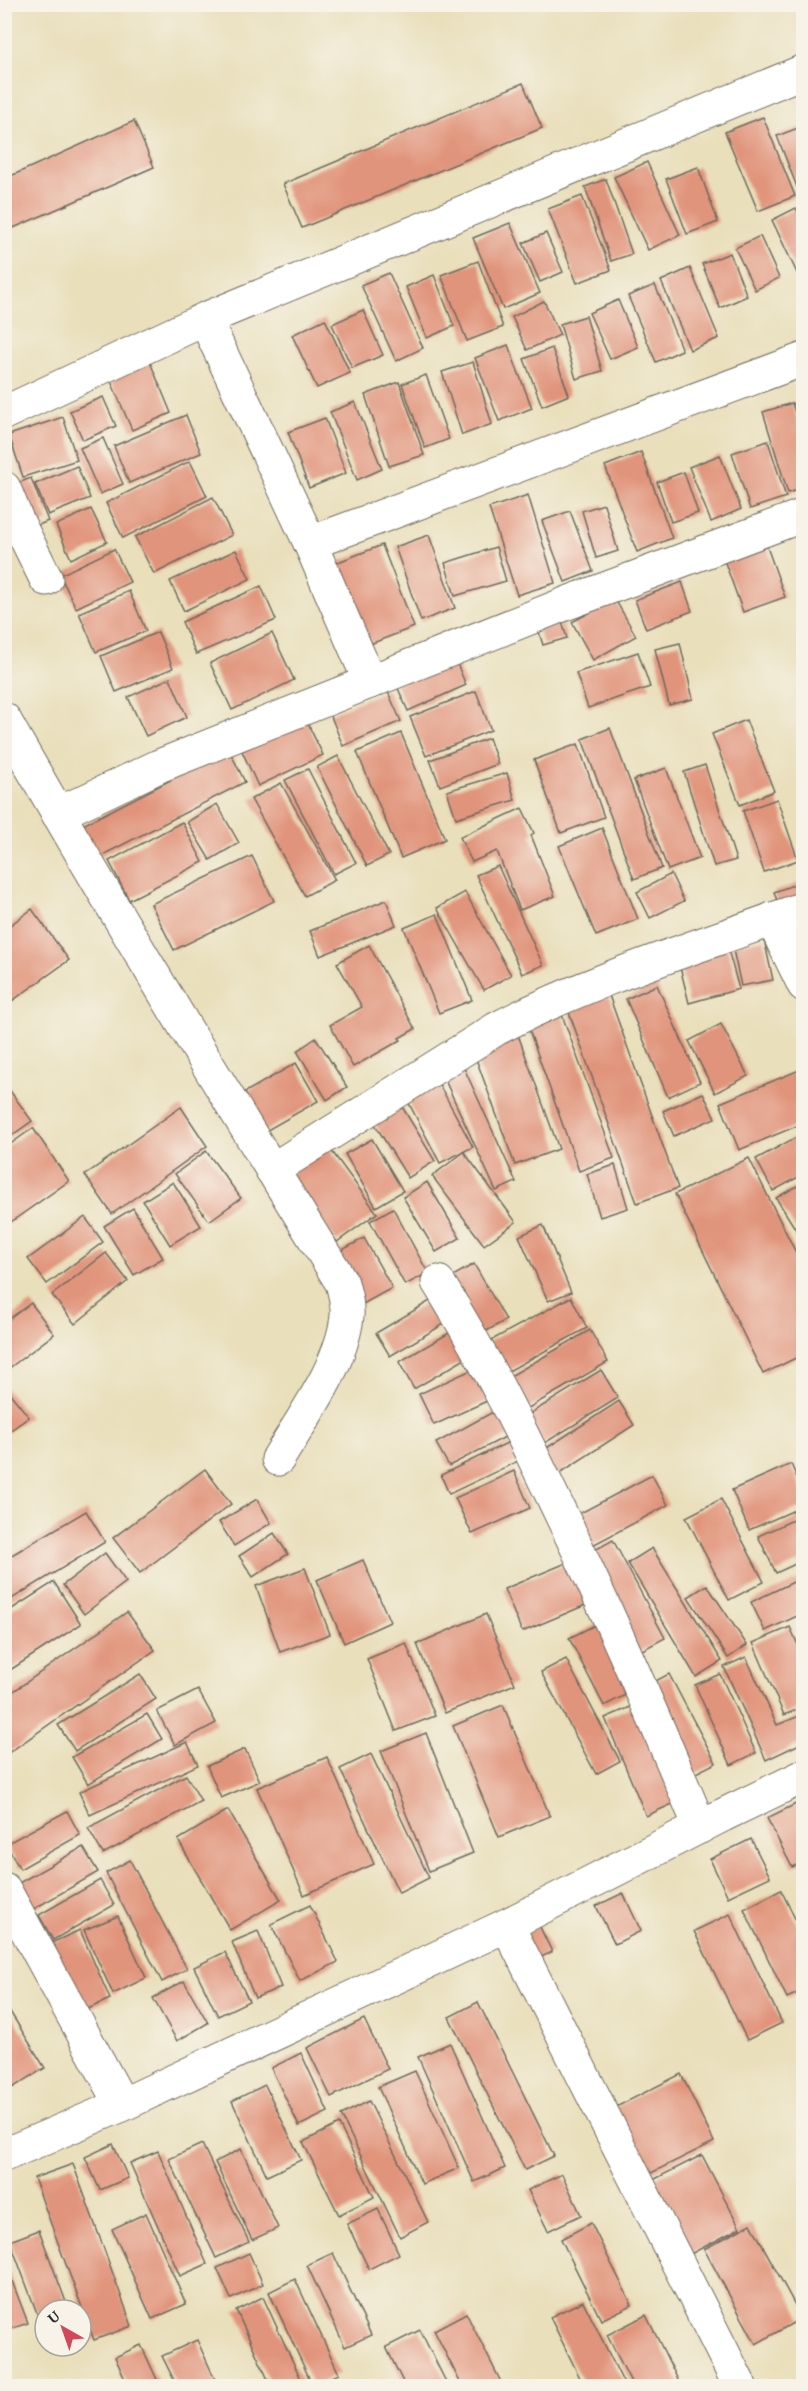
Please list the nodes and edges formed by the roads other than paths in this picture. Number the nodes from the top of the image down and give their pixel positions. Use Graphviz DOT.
graph roads {
  1 [pos="804,71"];
  2 [pos="205,319"];
  3 [pos="804,359"];
  4 [pos="4,413"];
  5 [pos="4,488"];
  6 [pos="804,515"];
  7 [pos="310,543"];
  8 [pos="46,579"];
  9 [pos="370,682"];
  10 [pos="4,719"];
  11 [pos="58,814"];
  12 [pos="804,908"];
  13 [pos="772,919"];
  14 [pos="804,985"];
  15 [pos="272,1170"];
  16 [pos="438,1282"];
  17 [pos="278,1459"];
  18 [pos="804,1776"];
  19 [pos="700,1827"];
  20 [pos="4,1889"];
  21 [pos="507,1925"];
  22 [pos="122,2105"];
  23 [pos="4,2155"];
  24 [pos="740,2386"];
  1 -- 2 [label="street"];
  2 -- 4 [label="street"];
  2 -- 7 [label="street"];
  3 -- 7 [label="street"];
  5 -- 8 [label="street"];
  6 -- 9 [label="street"];
  7 -- 9 [label="street"];
  9 -- 11 [label="street"];
  10 -- 11 [label="street"];
  11 -- 15 [label="street"];
  12 -- 13 [label="street"];
  13 -- 14 [label="street"];
  13 -- 15 [label="street"];
  15 -- 17 [label="street"];
  16 -- 19 [label="street"];
  18 -- 19 [label="street"];
  19 -- 21 [label="street"];
  20 -- 22 [label="street"];
  21 -- 22 [label="street"];
  21 -- 24 [label="street"];
  22 -- 23 [label="street"];
}
